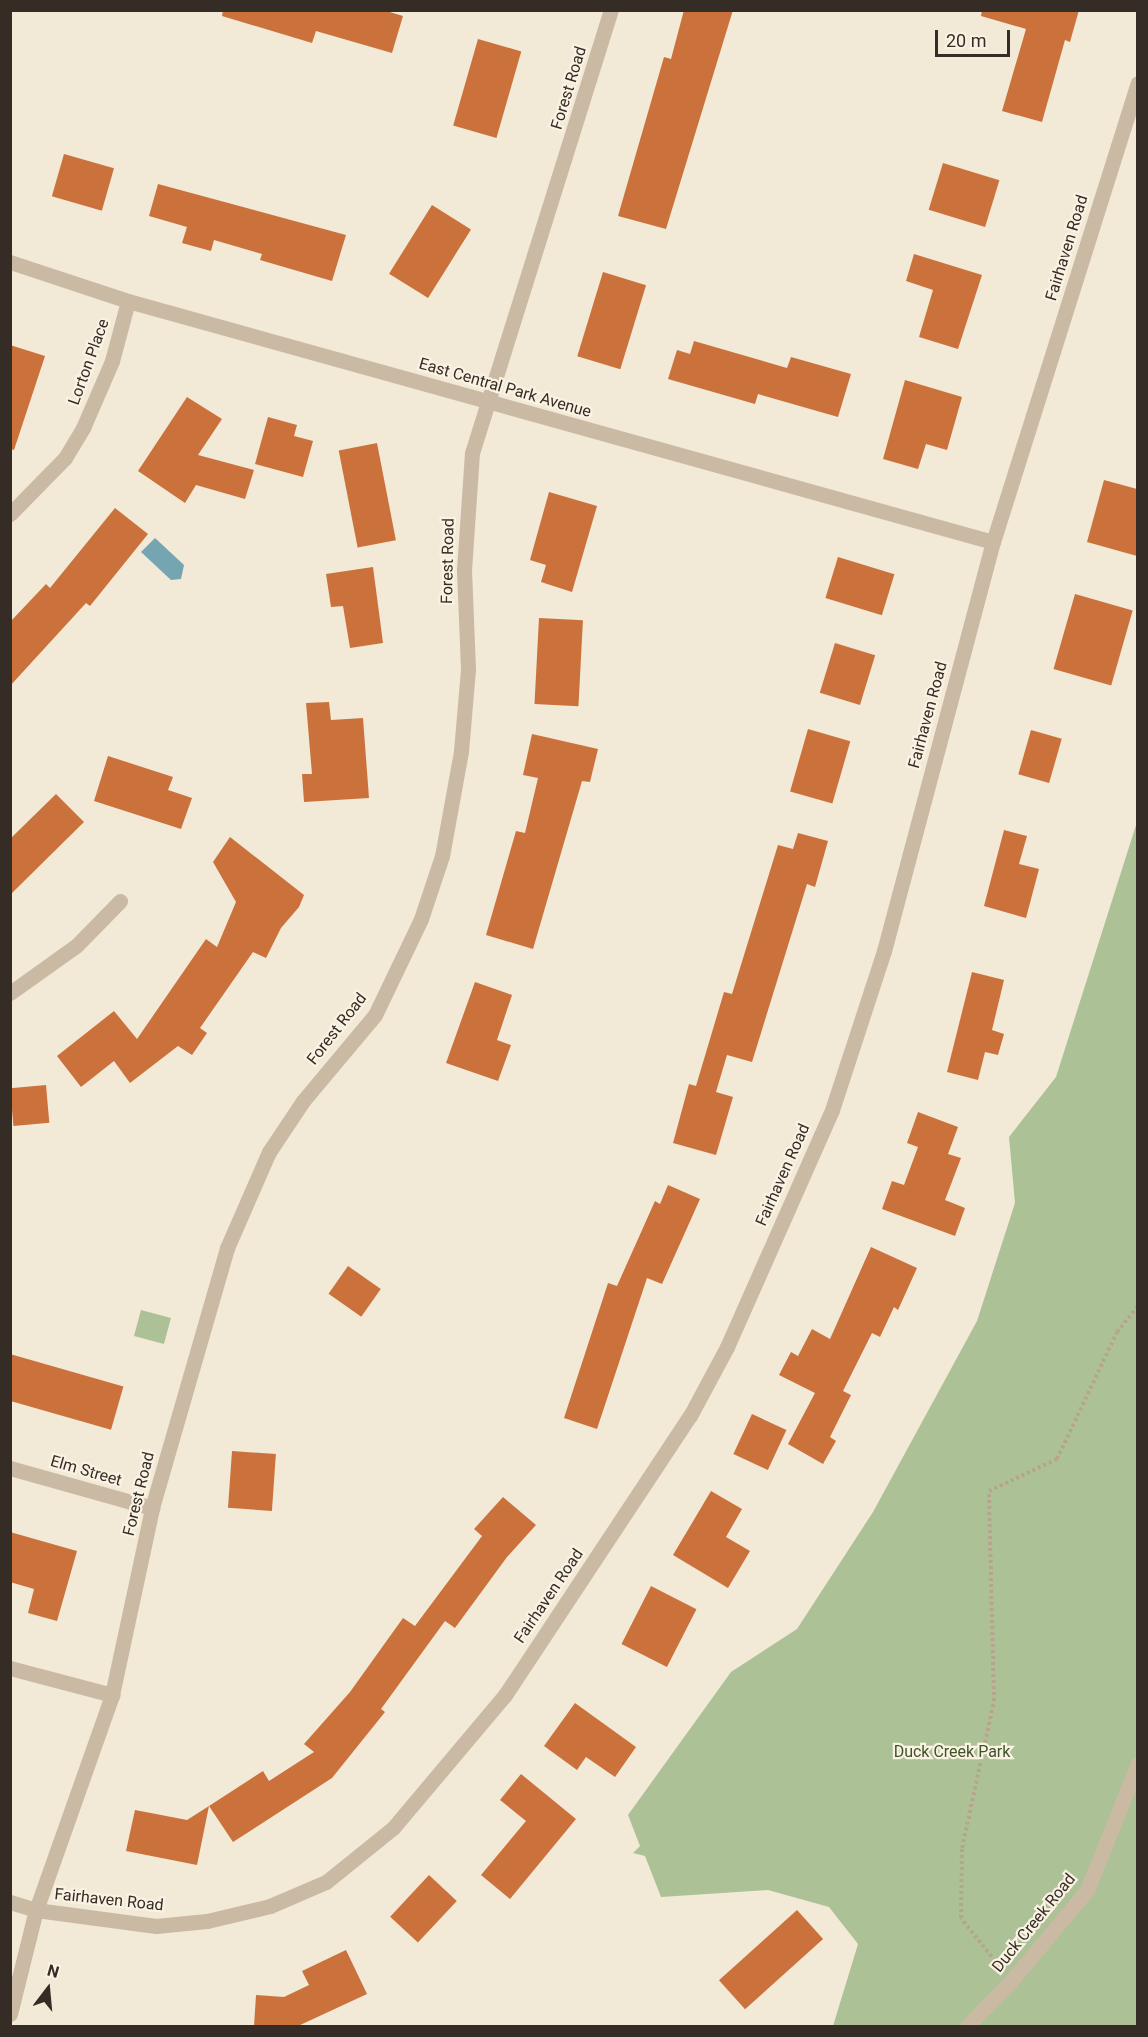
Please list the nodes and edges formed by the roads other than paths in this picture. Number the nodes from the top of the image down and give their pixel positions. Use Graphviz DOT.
graph roads {
  1 [pos="611,10"];
  2 [pos="1137,83"];
  3 [pos="10,262"];
  4 [pos="128,302"];
  5 [pos="487,402"];
  6 [pos="10,514"];
  7 [pos="993,542"];
  8 [pos="120,901"];
  9 [pos="10,993"];
  10 [pos="10,1468"];
  11 [pos="152,1508"];
  12 [pos="10,1668"];
  13 [pos="112,1695"];
  14 [pos="1137,1763"];
  15 [pos="10,1902"];
  16 [pos="36,1910"];
  17 [pos="10,2014"];
  18 [pos="967,2026"];
  1 -- 5 [label="street, Forest Road"];
  2 -- 7 [label="street, Fairhaven Road"];
  3 -- 4 [label="street, East Central Park Avenue"];
  4 -- 5 [label="street, East Central Park Avenue"];
  4 -- 6 [label="street, Lorton Place"];
  5 -- 7 [label="street, East Central Park Avenue"];
  5 -- 11 [label="street, Forest Road"];
  7 -- 16 [label="street, Fairhaven Road"];
  8 -- 9 [label="street"];
  10 -- 11 [label="street, Elm Street"];
  11 -- 13 [label="street, Forest Road"];
  12 -- 13 [label="street"];
  13 -- 16 [label="street, Forest Road"];
  14 -- 18 [label="street, Duck Creek Road"];
  15 -- 16 [label="street, Fairhaven Road"];
  16 -- 17 [label="street, Forest Road"];
}
